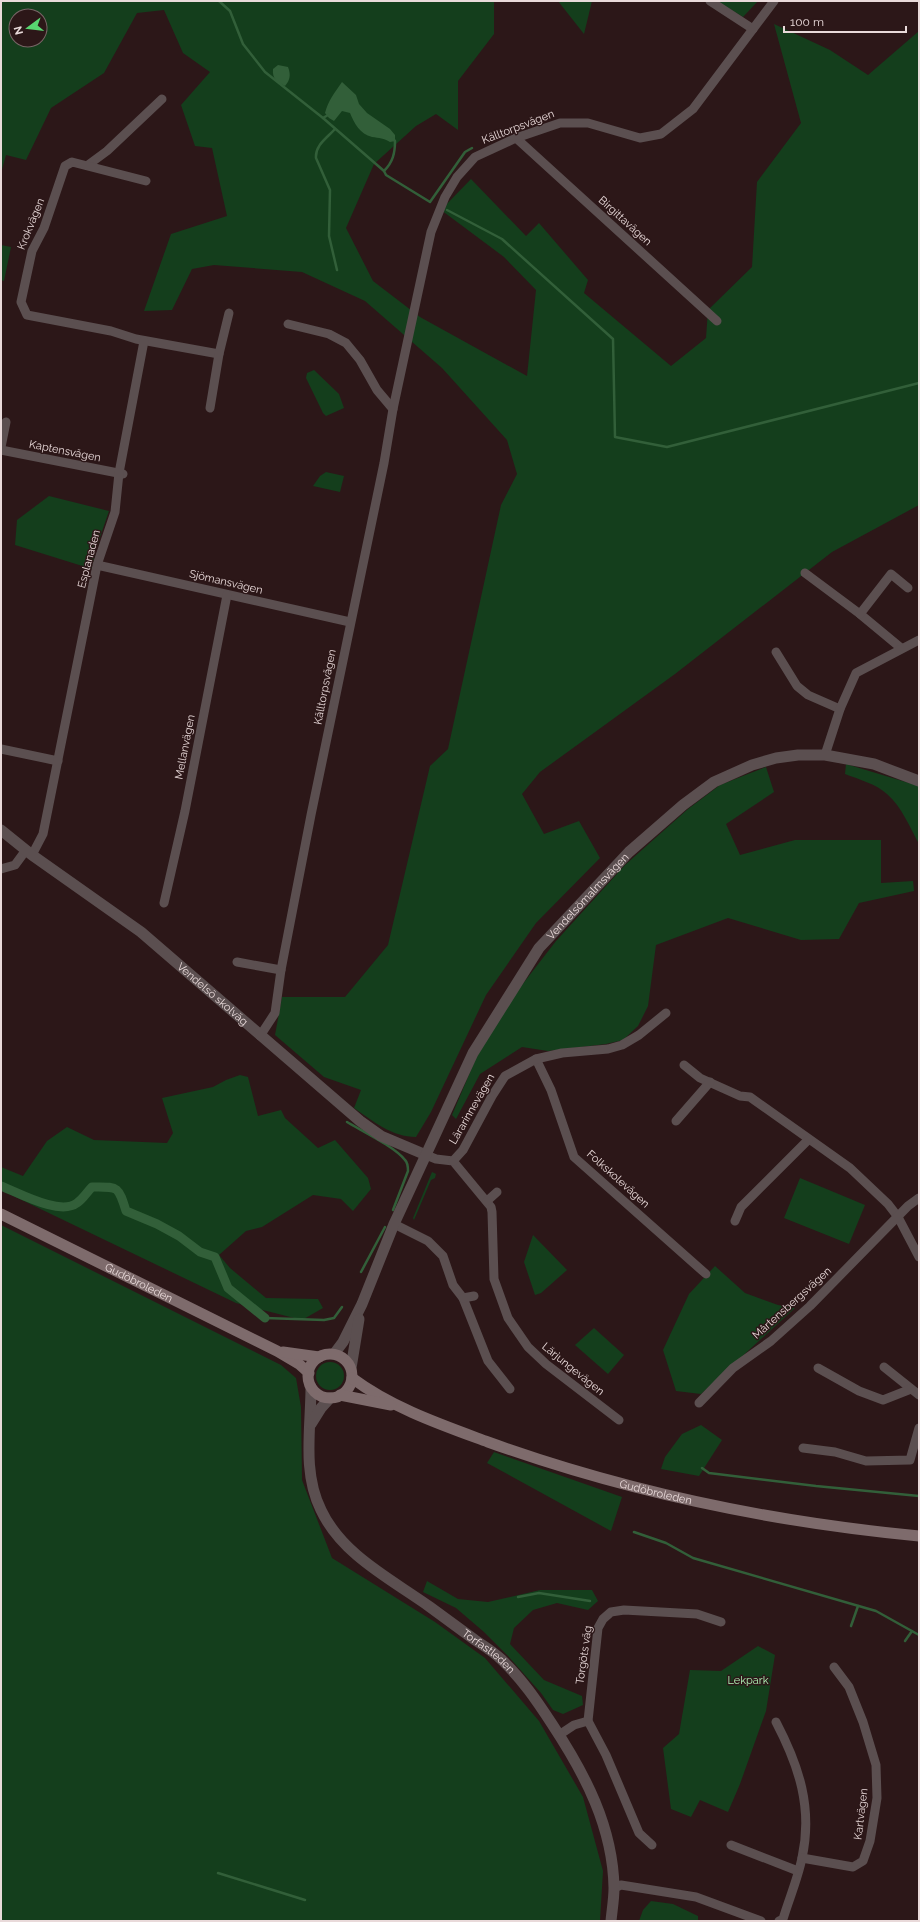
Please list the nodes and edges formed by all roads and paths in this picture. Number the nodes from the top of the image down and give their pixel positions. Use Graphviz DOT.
graph roads {
  1 [pos="710,1"];
  2 [pos="774,1"];
  3 [pos="753,29"];
  4 [pos="162,99"];
  5 [pos="516,138"];
  6 [pos="88,165"];
  7 [pos="146,181"];
  8 [pos="229,313"];
  9 [pos="717,321"];
  10 [pos="288,324"];
  11 [pos="144,341"];
  12 [pos="220,354"];
  13 [pos="210,408"];
  14 [pos="394,409"];
  15 [pos="6,422"];
  16 [pos="1,449"];
  17 [pos="122,474"];
  18 [pos="97,565"];
  19 [pos="805,573"];
  20 [pos="908,588"];
  21 [pos="227,595"];
  22 [pos="860,614"];
  23 [pos="350,622"];
  24 [pos="919,640"];
  25 [pos="901,648"];
  26 [pos="776,652"];
  27 [pos="840,709"];
  28 [pos="1,749"];
  29 [pos="825,755"];
  30 [pos="58,761"];
  31 [pos="919,780"];
  32 [pos="1,830"];
  33 [pos="29,852"];
  34 [pos="1,869"];
  35 [pos="164,903"];
  36 [pos="237,962"];
  37 [pos="282,970"];
  38 [pos="666,1013"];
  39 [pos="260,1036"];
  40 [pos="536,1059"];
  41 [pos="684,1065"];
  42 [pos="710,1082"];
  43 [pos="676,1121"];
  44 [pos="808,1140"];
  45 [pos="426,1155"];
  46 [pos="453,1161"];
  47 [pos="497,1192"];
  48 [pos="919,1198"];
  49 [pos="487,1201"];
  50 [pos="1,1214"];
  51 [pos="898,1218"];
  52 [pos="735,1221"];
  53 [pos="394,1224"];
  54 [pos="919,1257"];
  55 [pos="706,1274"];
  56 [pos="474,1296"];
  57 [pos="463,1298"];
  58 [pos="362,1304"];
  59 [pos="277,1351"];
  60 [pos="334,1354"];
  61 [pos="319,1357"];
  62 [pos="884,1367"];
  63 [pos="818,1368"];
  64 [pos="309,1373"];
  65 [pos="351,1373"];
  66 [pos="312,1387"];
  67 [pos="510,1389"];
  68 [pos="911,1389"];
  69 [pos="919,1395"];
  70 [pos="335,1397"];
  71 [pos="700,1403"];
  72 [pos="402,1408"];
  73 [pos="619,1420"];
  74 [pos="311,1425"];
  75 [pos="919,1428"];
  76 [pos="802,1448"];
  77 [pos="919,1536"];
  78 [pos="721,1622"];
  79 [pos="834,1666"];
  80 [pos="588,1721"];
  81 [pos="776,1722"];
  82 [pos="559,1735"];
  83 [pos="652,1845"];
  84 [pos="731,1845"];
  85 [pos="802,1858"];
  86 [pos="798,1871"];
  87 [pos="614,1888"];
  88 [pos="610,1921"];
  89 [pos="761,1921"];
  90 [pos="779,1921"];
  1 -- 3 [label="street"];
  2 -- 3 [label="street, Källtorpsvägen"];
  3 -- 5 [label="street, Källtorpsvägen"];
  4 -- 6 [label="street"];
  5 -- 9 [label="street, Birgittavägen"];
  5 -- 14 [label="street, Källtorpsvägen"];
  6 -- 7 [label="street, Krokvägen"];
  6 -- 11 [label="street, Krokvägen"];
  8 -- 12 [label="street"];
  10 -- 14 [label="street"];
  11 -- 12 [label="street"];
  11 -- 17 [label="street, Esplanaden"];
  12 -- 13 [label="street"];
  14 -- 23 [label="street, Källtorpsvägen"];
  15 -- 16 [label="street, Kaptensvägen"];
  16 -- 17 [label="street, Kaptensvägen"];
  17 -- 18 [label="street, Esplanaden"];
  18 -- 21 [label="street, Sjömansvägen"];
  18 -- 30 [label="street, Esplanaden"];
  19 -- 22 [label="street"];
  20 -- 22 [label="street"];
  21 -- 23 [label="street, Sjömansvägen"];
  21 -- 35 [label="street, Mellanvägen"];
  22 -- 25 [label="street"];
  23 -- 37 [label="street, Källtorpsvägen"];
  24 -- 25 [label="street"];
  25 -- 27 [label="street"];
  26 -- 27 [label="street"];
  27 -- 29 [label="street"];
  28 -- 30 [label="street"];
  29 -- 31 [label="street, Vendelsömalmsvägen"];
  29 -- 45 [label="street, Vendelsömalmsvägen"];
  30 -- 33 [label="street, Esplanaden"];
  32 -- 33 [label="street, Vendelsö skolväg"];
  33 -- 34 [label="street, Esplanaden"];
  33 -- 39 [label="street, Vendelsö skolväg"];
  36 -- 37 [label="street"];
  37 -- 39 [label="street, Källtorpsvägen"];
  38 -- 40 [label="street, Lärarinnevägen"];
  39 -- 45 [label="street, Vendelsö skolväg"];
  40 -- 46 [label="street, Lärarinnevägen"];
  40 -- 55 [label="street, Folkskolevägen"];
  41 -- 42 [label="street"];
  42 -- 43 [label="street"];
  42 -- 44 [label="street"];
  44 -- 51 [label="street"];
  44 -- 52 [label="street"];
  45 -- 46 [label="street"];
  45 -- 53 [label="street, Vendelsömalmsvägen"];
  46 -- 49 [label="street, Lärjungevägen"];
  47 -- 49 [label="street"];
  48 -- 51 [label="street, Mårtensbergsvägen"];
  49 -- 73 [label="street, Lärjungevägen"];
  50 -- 59 [label="main road, Gudöbroleden"];
  51 -- 54 [label="street"];
  51 -- 71 [label="street, Mårtensbergsvägen"];
  53 -- 57 [label="street"];
  53 -- 58 [label="street, Vendelsömalmsvägen"];
  56 -- 57 [label="street"];
  57 -- 67 [label="street"];
  58 -- 60 [label="street, Vendelsömalmsvägen"];
  58 -- 65 [label="street, Vendelsömalmsvägen"];
  59 -- 61 [label="main road, Gudöbroleden"];
  59 -- 64 [label="main road, Gudöbroleden"];
  60 -- 61 [label="main road"];
  60 -- 65 [label="main road"];
  61 -- 64 [label="main road"];
  62 -- 68 [label="street"];
  63 -- 68 [label="street"];
  64 -- 66 [label="main road"];
  65 -- 70 [label="main road"];
  65 -- 72 [label="main road, Gudöbroleden"];
  66 -- 70 [label="main road"];
  66 -- 74 [label="street, Torfastleden"];
  68 -- 69 [label="street"];
  70 -- 72 [label="main road, Gudöbroleden"];
  70 -- 74 [label="street, Torfastleden"];
  72 -- 77 [label="main road, Gudöbroleden"];
  74 -- 82 [label="street, Torfastleden"];
  75 -- 76 [label="street"];
  78 -- 80 [label="street, Torgöts väg"];
  79 -- 85 [label="street, Kartvägen"];
  80 -- 82 [label="street"];
  80 -- 83 [label="street"];
  81 -- 85 [label="street"];
  82 -- 87 [label="street, Torfastleden"];
  84 -- 86 [label="street"];
  85 -- 86 [label="street"];
  86 -- 90 [label="street"];
  87 -- 88 [label="street, Torfastleden"];
  87 -- 89 [label="street"];
}
